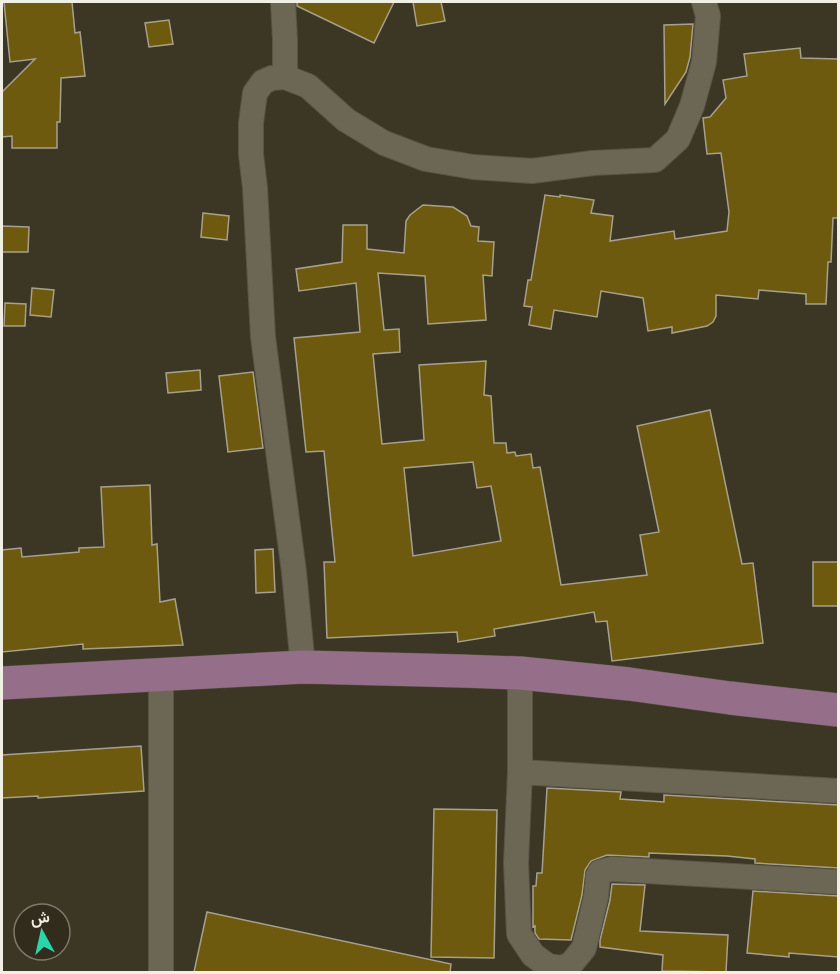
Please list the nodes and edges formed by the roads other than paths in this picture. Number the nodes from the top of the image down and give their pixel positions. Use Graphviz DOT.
graph roads {
  1 [pos="283,2"];
  2 [pos="704,2"];
  3 [pos="285,77"];
  4 [pos="303,667"];
  5 [pos="520,673"];
  6 [pos="161,674"];
  7 [pos="2,683"];
  8 [pos="838,710"];
  9 [pos="520,771"];
  10 [pos="838,791"];
  11 [pos="838,882"];
  12 [pos="161,972"];
  1 -- 3 [label="street"];
  2 -- 3 [label="street"];
  3 -- 4 [label="street"];
  4 -- 5 [label="main road"];
  4 -- 6 [label="main road"];
  5 -- 8 [label="main road"];
  5 -- 9 [label="street"];
  6 -- 7 [label="main road"];
  6 -- 12 [label="street"];
  9 -- 10 [label="street"];
  9 -- 11 [label="street"];
}
